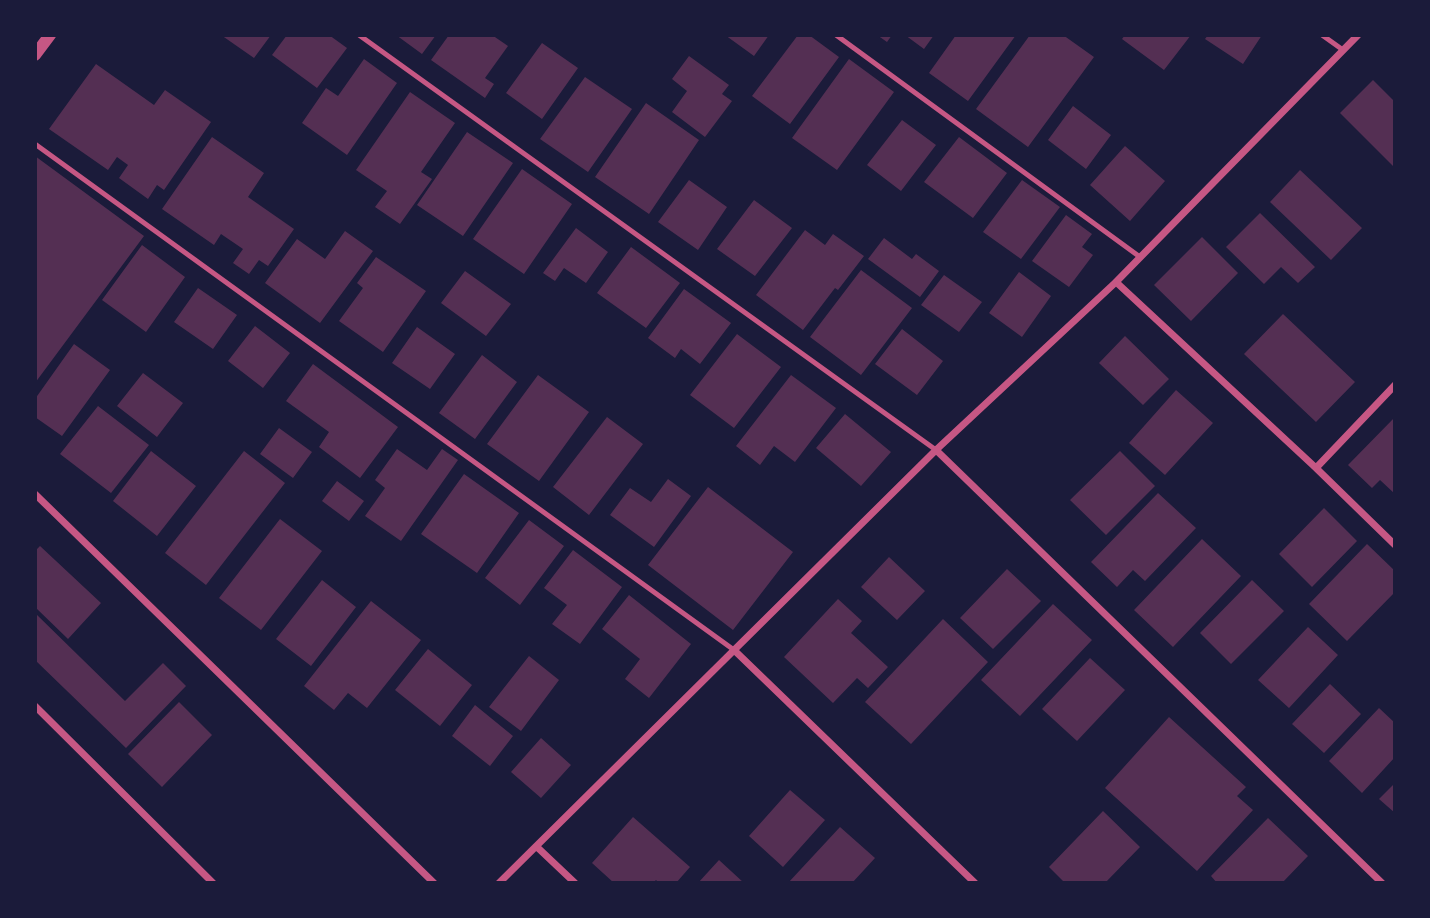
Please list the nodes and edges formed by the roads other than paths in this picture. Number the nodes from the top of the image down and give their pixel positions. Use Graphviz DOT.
graph roads {
  1 [pos="50,35"];
  2 [pos="359,35"];
  3 [pos="836,35"];
  4 [pos="1322,35"];
  5 [pos="1358,35"];
  6 [pos="1343,50"];
  7 [pos="35,55"];
  8 [pos="35,144"];
  9 [pos="1140,257"];
  10 [pos="1116,282"];
  11 [pos="1395,385"];
  12 [pos="936,450"];
  13 [pos="1316,468"];
  14 [pos="35,494"];
  15 [pos="1395,545"];
  16 [pos="734,650"];
  17 [pos="35,706"];
  18 [pos="537,847"];
  19 [pos="214,883"];
  20 [pos="434,883"];
  21 [pos="499,883"];
  22 [pos="575,883"];
  23 [pos="975,883"];
  24 [pos="1382,883"];
  1 -- 7 [label="street"];
  2 -- 12 [label="lane"];
  3 -- 9 [label="lane"];
  4 -- 6 [label="lane"];
  5 -- 6 [label="street"];
  6 -- 9 [label="street"];
  8 -- 16 [label="lane"];
  9 -- 10 [label="street"];
  10 -- 12 [label="street"];
  10 -- 13 [label="street"];
  11 -- 13 [label="street"];
  12 -- 16 [label="street"];
  12 -- 24 [label="street"];
  13 -- 15 [label="street"];
  14 -- 20 [label="street"];
  16 -- 18 [label="street"];
  16 -- 23 [label="street"];
  17 -- 19 [label="street"];
  18 -- 21 [label="street"];
  18 -- 22 [label="street"];
}
